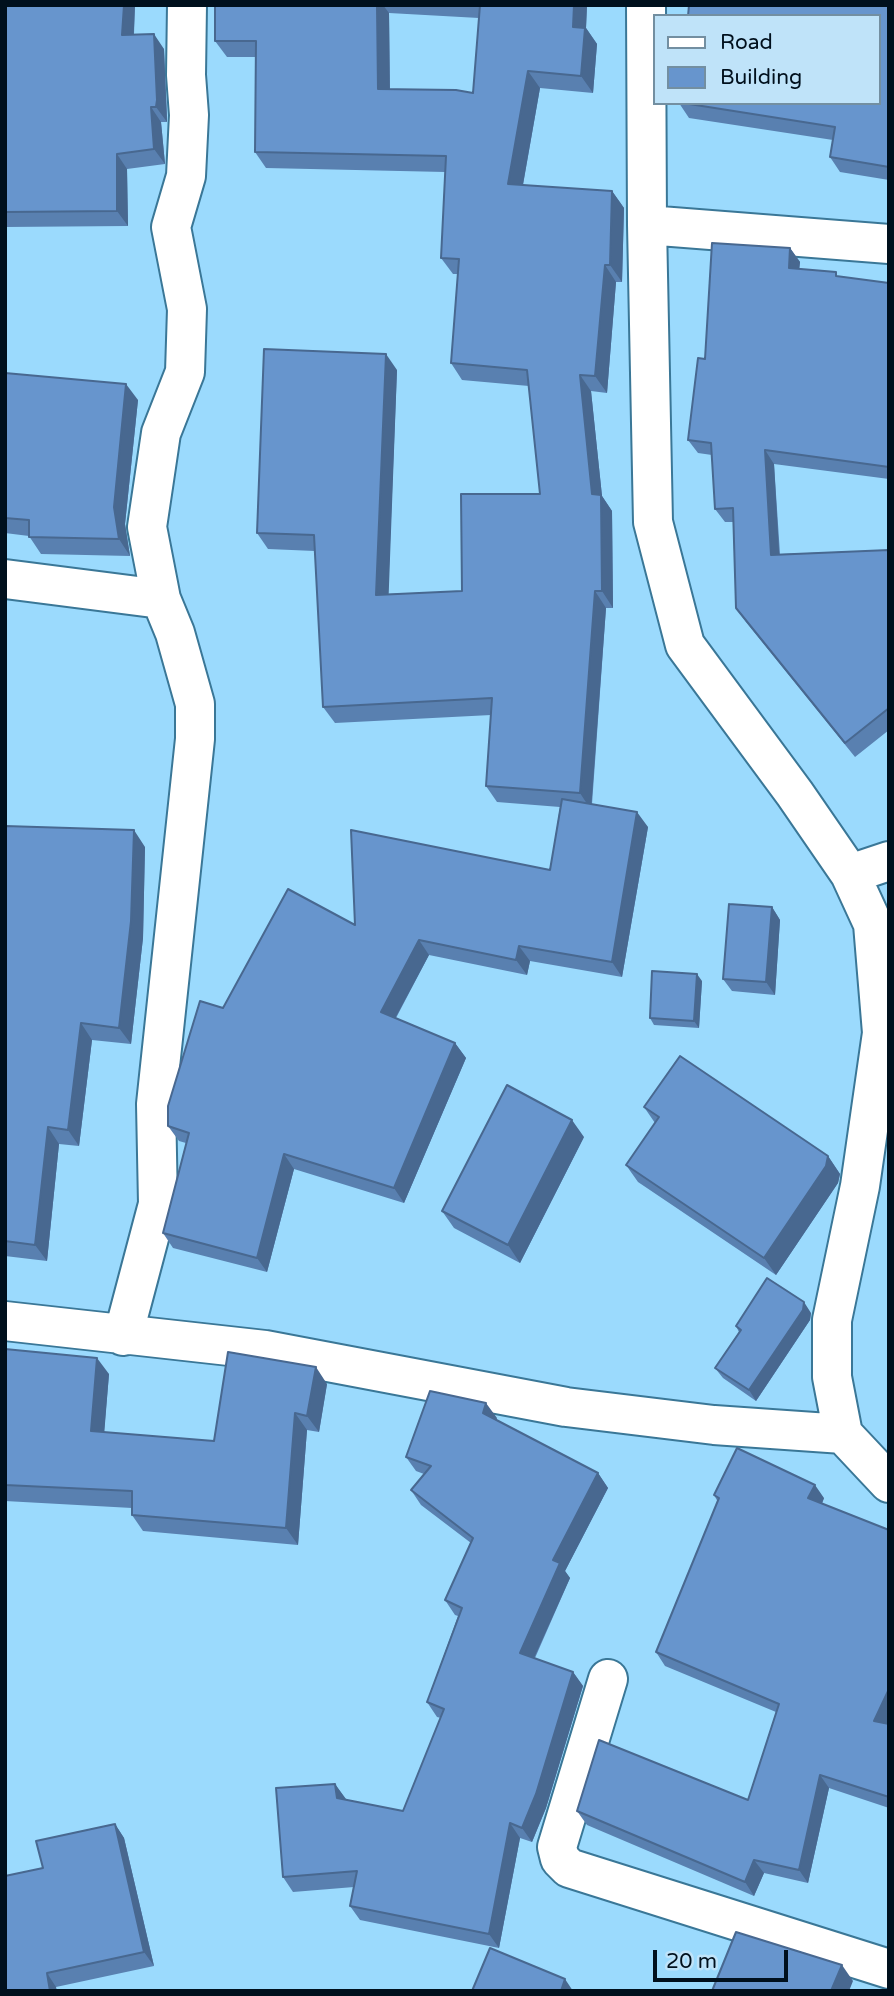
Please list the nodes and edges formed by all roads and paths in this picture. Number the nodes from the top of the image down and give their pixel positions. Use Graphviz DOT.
graph roads {
  1 [pos="187,5"];
  2 [pos="646,5"];
  3 [pos="647,225"];
  4 [pos="889,244"];
  5 [pos="5,579"];
  6 [pos="161,599"];
  7 [pos="889,861"];
  8 [pos="850,874"];
  9 [pos="874,1191"];
  10 [pos="5,1321"];
  11 [pos="123,1336"];
  12 [pos="843,1434"];
  13 [pos="889,1483"];
  14 [pos="608,1679"];
  15 [pos="889,1969"];
  1 -- 6 [label="street"];
  2 -- 3 [label="street"];
  3 -- 4 [label="street"];
  3 -- 8 [label="street"];
  5 -- 6 [label="street"];
  6 -- 11 [label="street"];
  7 -- 8 [label="street"];
  8 -- 9 [label="street"];
  9 -- 12 [label="street"];
  10 -- 11 [label="street"];
  11 -- 12 [label="street"];
  12 -- 13 [label="street"];
  14 -- 15 [label="street"];
}
